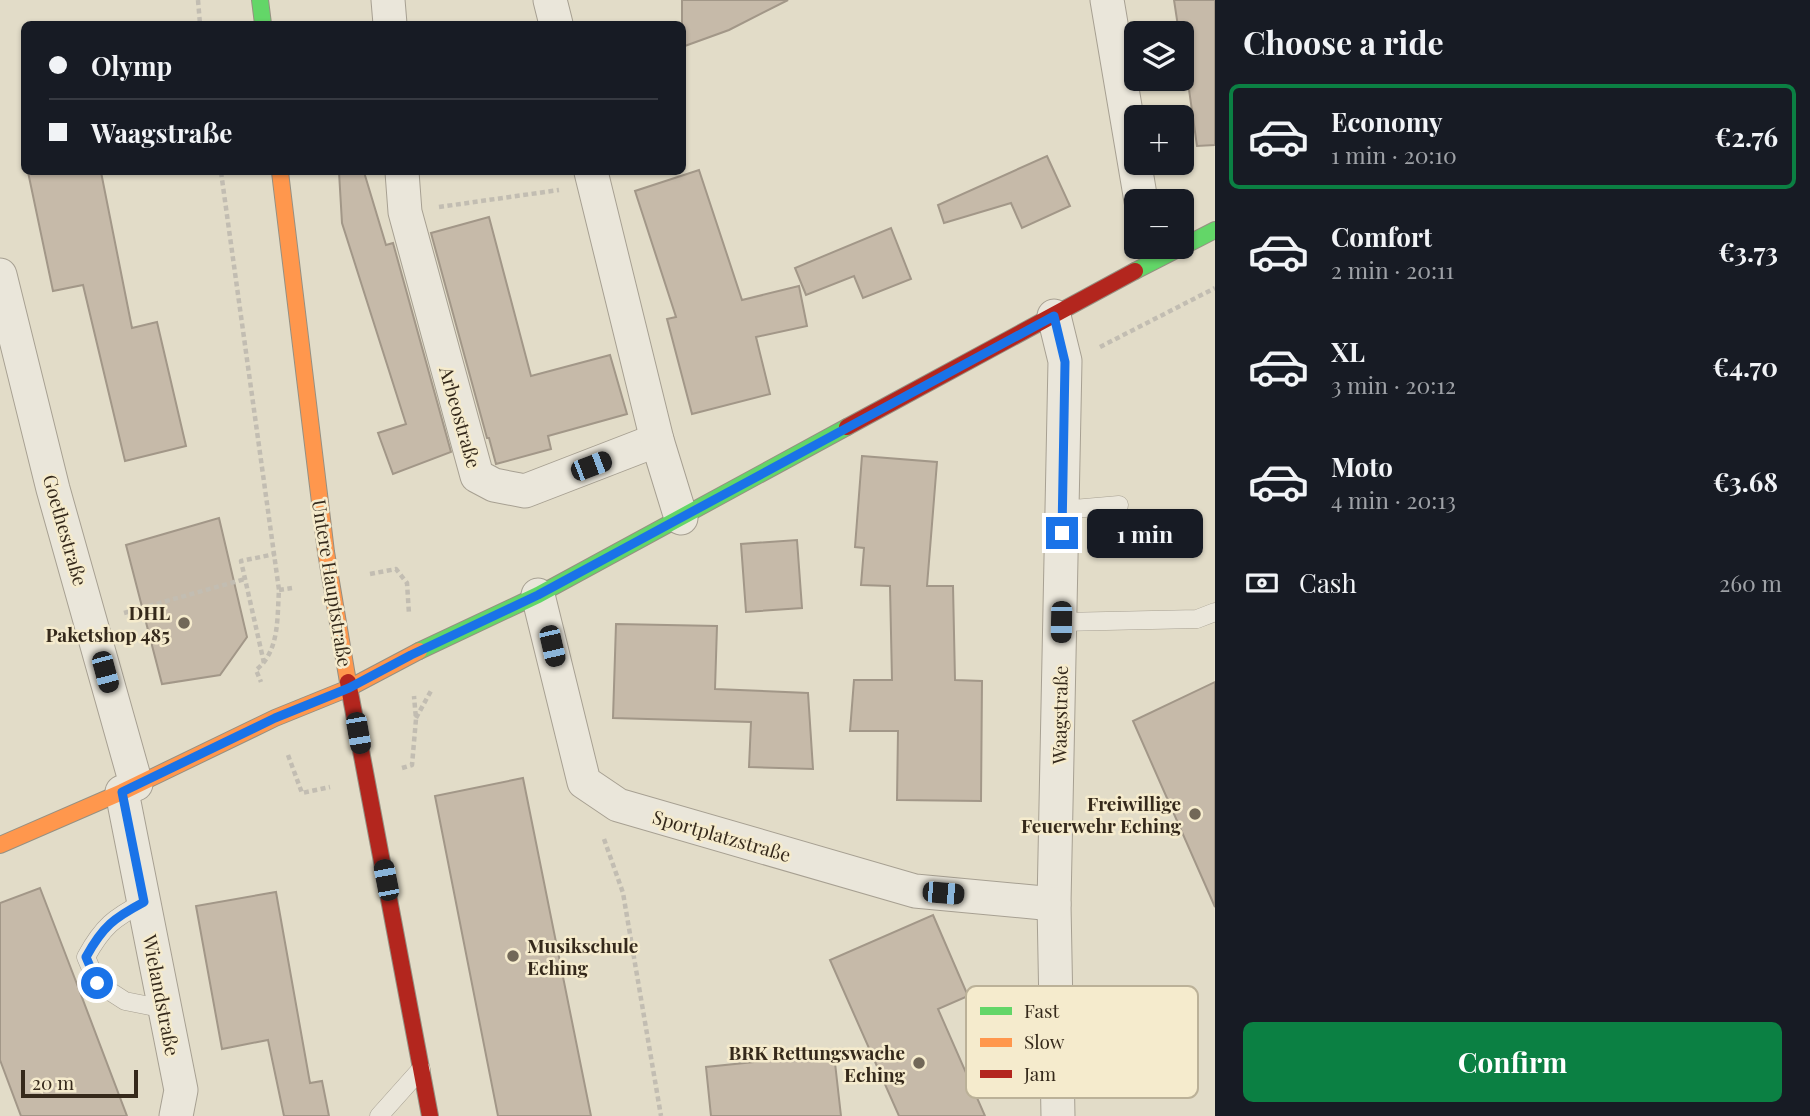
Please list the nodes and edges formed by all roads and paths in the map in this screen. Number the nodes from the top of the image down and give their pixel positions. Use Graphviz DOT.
graph roads {
  1 [pos="198,0"];
  2 [pos="260,0"];
  3 [pos="388,0"];
  4 [pos="550,0"];
  5 [pos="1107,0"];
  6 [pos="200,21"];
  7 [pos="263,21"];
  8 [pos="390,21"];
  9 [pos="555,21"];
  10 [pos="221,175"];
  11 [pos="280,175"];
  12 [pos="402,175"];
  13 [pos="593,178"];
  14 [pos="1139,189"];
  15 [pos="405,212"];
  16 [pos="1215,230"];
  17 [pos="1194,238"];
  18 [pos="1143,259"];
  19 [pos="0,275"];
  20 [pos="1215,288"];
  21 [pos="1054,316"];
  22 [pos="1065,362"];
  23 [pos="657,440"];
  24 [pos="1119,505"];
  25 [pos="1062,510"];
  26 [pos="681,518"];
  27 [pos="275,554"];
  28 [pos="245,579"];
  29 [pos="538,595"];
  30 [pos="1215,612"];
  31 [pos="91,622"];
  32 [pos="1061,622"];
  33 [pos="264,663"];
  34 [pos="349,688"];
  35 [pos="275,718"];
  36 [pos="366,779"];
  37 [pos="584,782"];
  38 [pos="129,788"];
  39 [pos="0,845"];
  40 [pos="144,902"];
  41 [pos="1054,904"];
  42 [pos="1056,986"];
  43 [pos="165,1009"];
  44 [pos="421,1069"];
  45 [pos="1058,1098"];
  46 [pos="176,1116"];
  47 [pos="379,1116"];
  48 [pos="430,1116"];
  49 [pos="662,1116"];
  50 [pos="1058,1116"];
  1 -- 6 [label="path"];
  2 -- 7 [label="street"];
  3 -- 8 [label="street"];
  4 -- 9 [label="street"];
  5 -- 14 [label="street"];
  10 -- 27 [label="path"];
  11 -- 34 [label="street, Untere Hauptstraße"];
  12 -- 15 [label="street, Arbeostraße"];
  13 -- 15 [label="path"];
  13 -- 23 [label="street"];
  15 -- 23 [label="street, Arbeostraße"];
  16 -- 17 [label="street"];
  18 -- 21 [label="street"];
  19 -- 31 [label="street, Goethestraße"];
  20 -- 22 [label="path"];
  21 -- 22 [label="street, Waagstraße"];
  21 -- 26 [label="street"];
  22 -- 25 [label="street, Waagstraße"];
  23 -- 26 [label="street"];
  24 -- 25 [label="lane"];
  25 -- 32 [label="street, Waagstraße"];
  26 -- 29 [label="street"];
  27 -- 28 [label="path"];
  27 -- 33 [label="path"];
  28 -- 31 [label="path"];
  28 -- 33 [label="path"];
  29 -- 34 [label="street"];
  29 -- 37 [label="street"];
  30 -- 32 [label="lane"];
  31 -- 38 [label="street, Goethestraße"];
  32 -- 41 [label="street, Waagstraße"];
  33 -- 35 [label="path"];
  34 -- 35 [label="street"];
  34 -- 36 [label="street, Untere Hauptstraße"];
  35 -- 36 [label="path"];
  35 -- 38 [label="street"];
  36 -- 44 [label="street, Untere Hauptstraße"];
  37 -- 41 [label="street, Sportplatzstraße"];
  37 -- 49 [label="path"];
  38 -- 39 [label="street"];
  38 -- 40 [label="street, Wielandstraße"];
  40 -- 43 [label="street, Wielandstraße"];
  40 -- 43 [label="lane"];
  41 -- 42 [label="street, Waagstraße"];
  43 -- 46 [label="street, Wielandstraße"];
  44 -- 47 [label="lane"];
  44 -- 48 [label="street, Untere Hauptstraße"];
  45 -- 50 [label="street, Waagstraße"];
}
